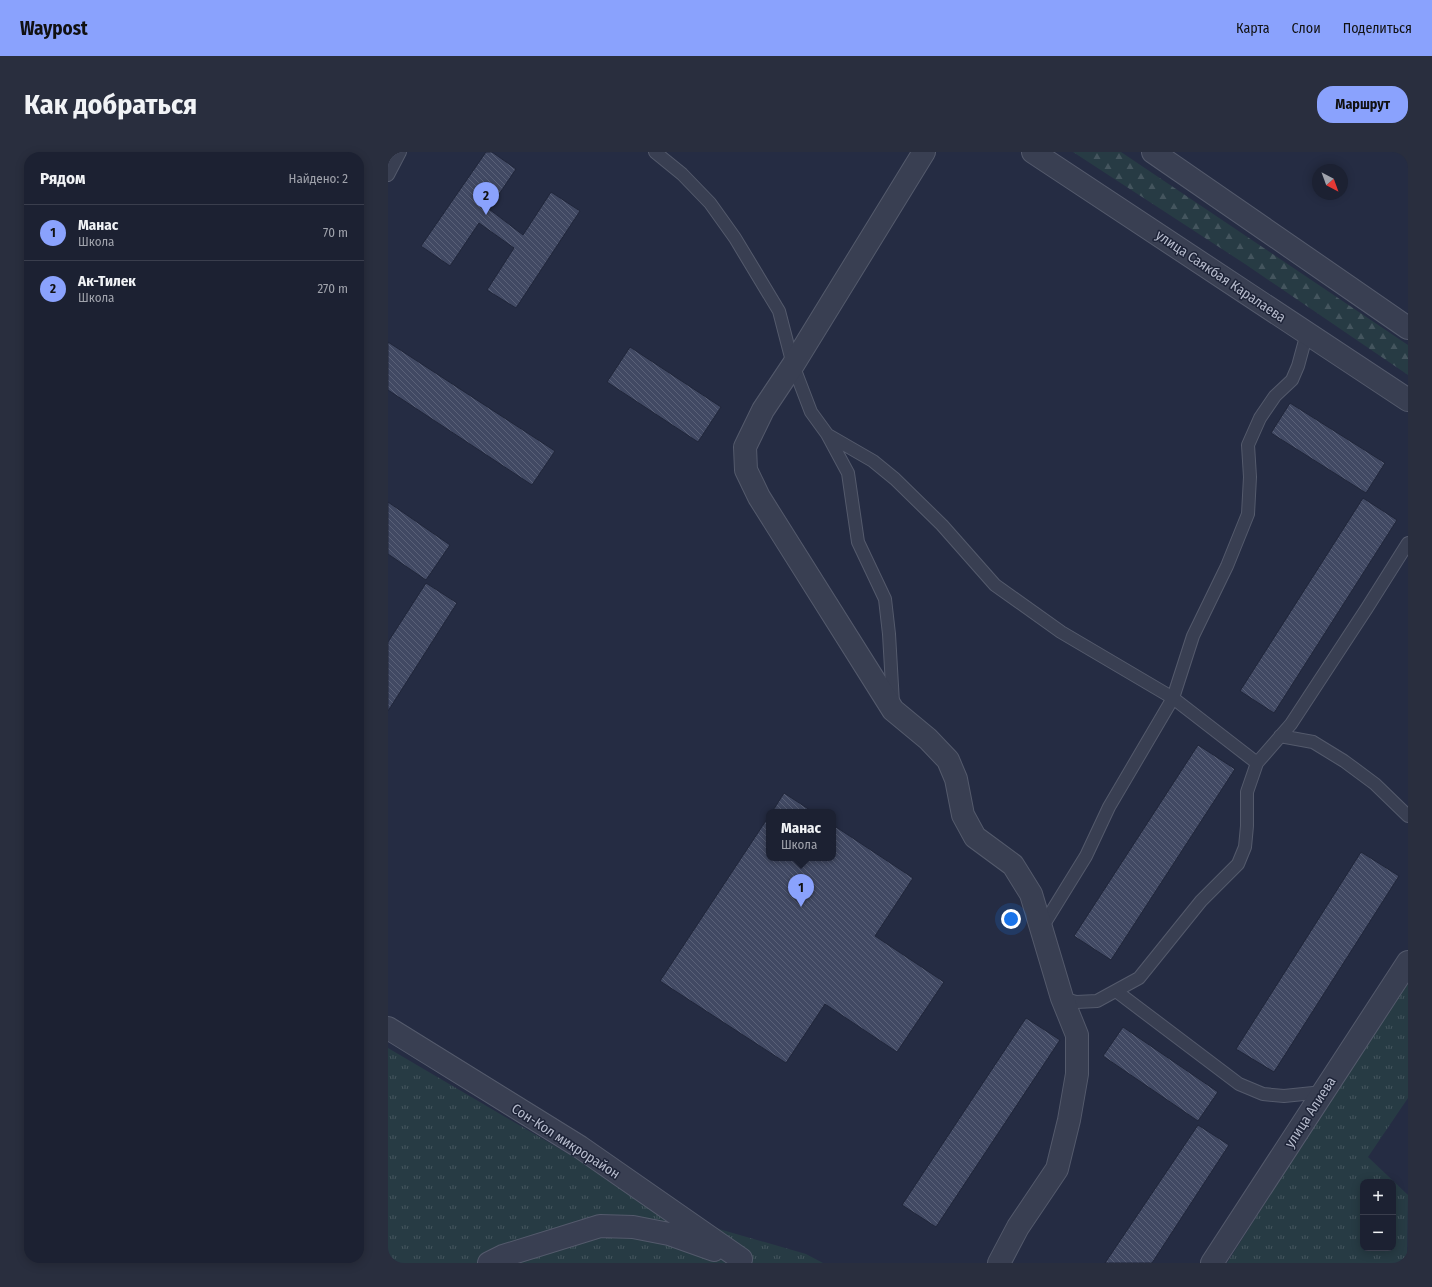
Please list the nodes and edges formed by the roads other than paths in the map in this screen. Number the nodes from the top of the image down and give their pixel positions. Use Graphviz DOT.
graph roads {
  1 [pos="400,152"];
  2 [pos="655,152"];
  3 [pos="924,152"];
  4 [pos="1033,152"];
  5 [pos="1153,152"];
  6 [pos="388,175"];
  7 [pos="1408,328"];
  8 [pos="1307,333"];
  9 [pos="793,365"];
  10 [pos="1408,400"];
  11 [pos="827,434"];
  12 [pos="1408,543"];
  13 [pos="1173,698"];
  14 [pos="893,710"];
  15 [pos="1280,736"];
  16 [pos="1257,762"];
  17 [pos="1408,816"];
  18 [pos="1041,930"];
  19 [pos="1408,962"];
  20 [pos="1116,990"];
  21 [pos="1062,998"];
  22 [pos="388,1028"];
  23 [pos="1323,1092"];
  24 [pos="744,1261"];
  25 [pos="489,1263"];
  26 [pos="999,1263"];
  27 [pos="1212,1263"];
  1 -- 6 [label="lane"];
  2 -- 9 [label="lane"];
  3 -- 9 [label="street"];
  4 -- 8 [label="street, улица Саякбая Каралаева"];
  5 -- 7 [label="street"];
  8 -- 10 [label="street, улица Саякбая Каралаева"];
  8 -- 13 [label="lane"];
  9 -- 11 [label="lane"];
  9 -- 14 [label="street"];
  11 -- 13 [label="lane"];
  11 -- 14 [label="lane"];
  12 -- 15 [label="lane"];
  13 -- 16 [label="lane"];
  13 -- 18 [label="lane"];
  14 -- 18 [label="street"];
  15 -- 16 [label="lane"];
  15 -- 17 [label="lane"];
  16 -- 20 [label="lane"];
  18 -- 21 [label="street"];
  19 -- 23 [label="street, улица Алиева"];
  20 -- 21 [label="lane"];
  20 -- 23 [label="lane"];
  21 -- 26 [label="street"];
  22 -- 24 [label="street, Сон-Кол микрорайон"];
  23 -- 27 [label="street, улица Алиева"];
  24 -- 25 [label="street"];
}
